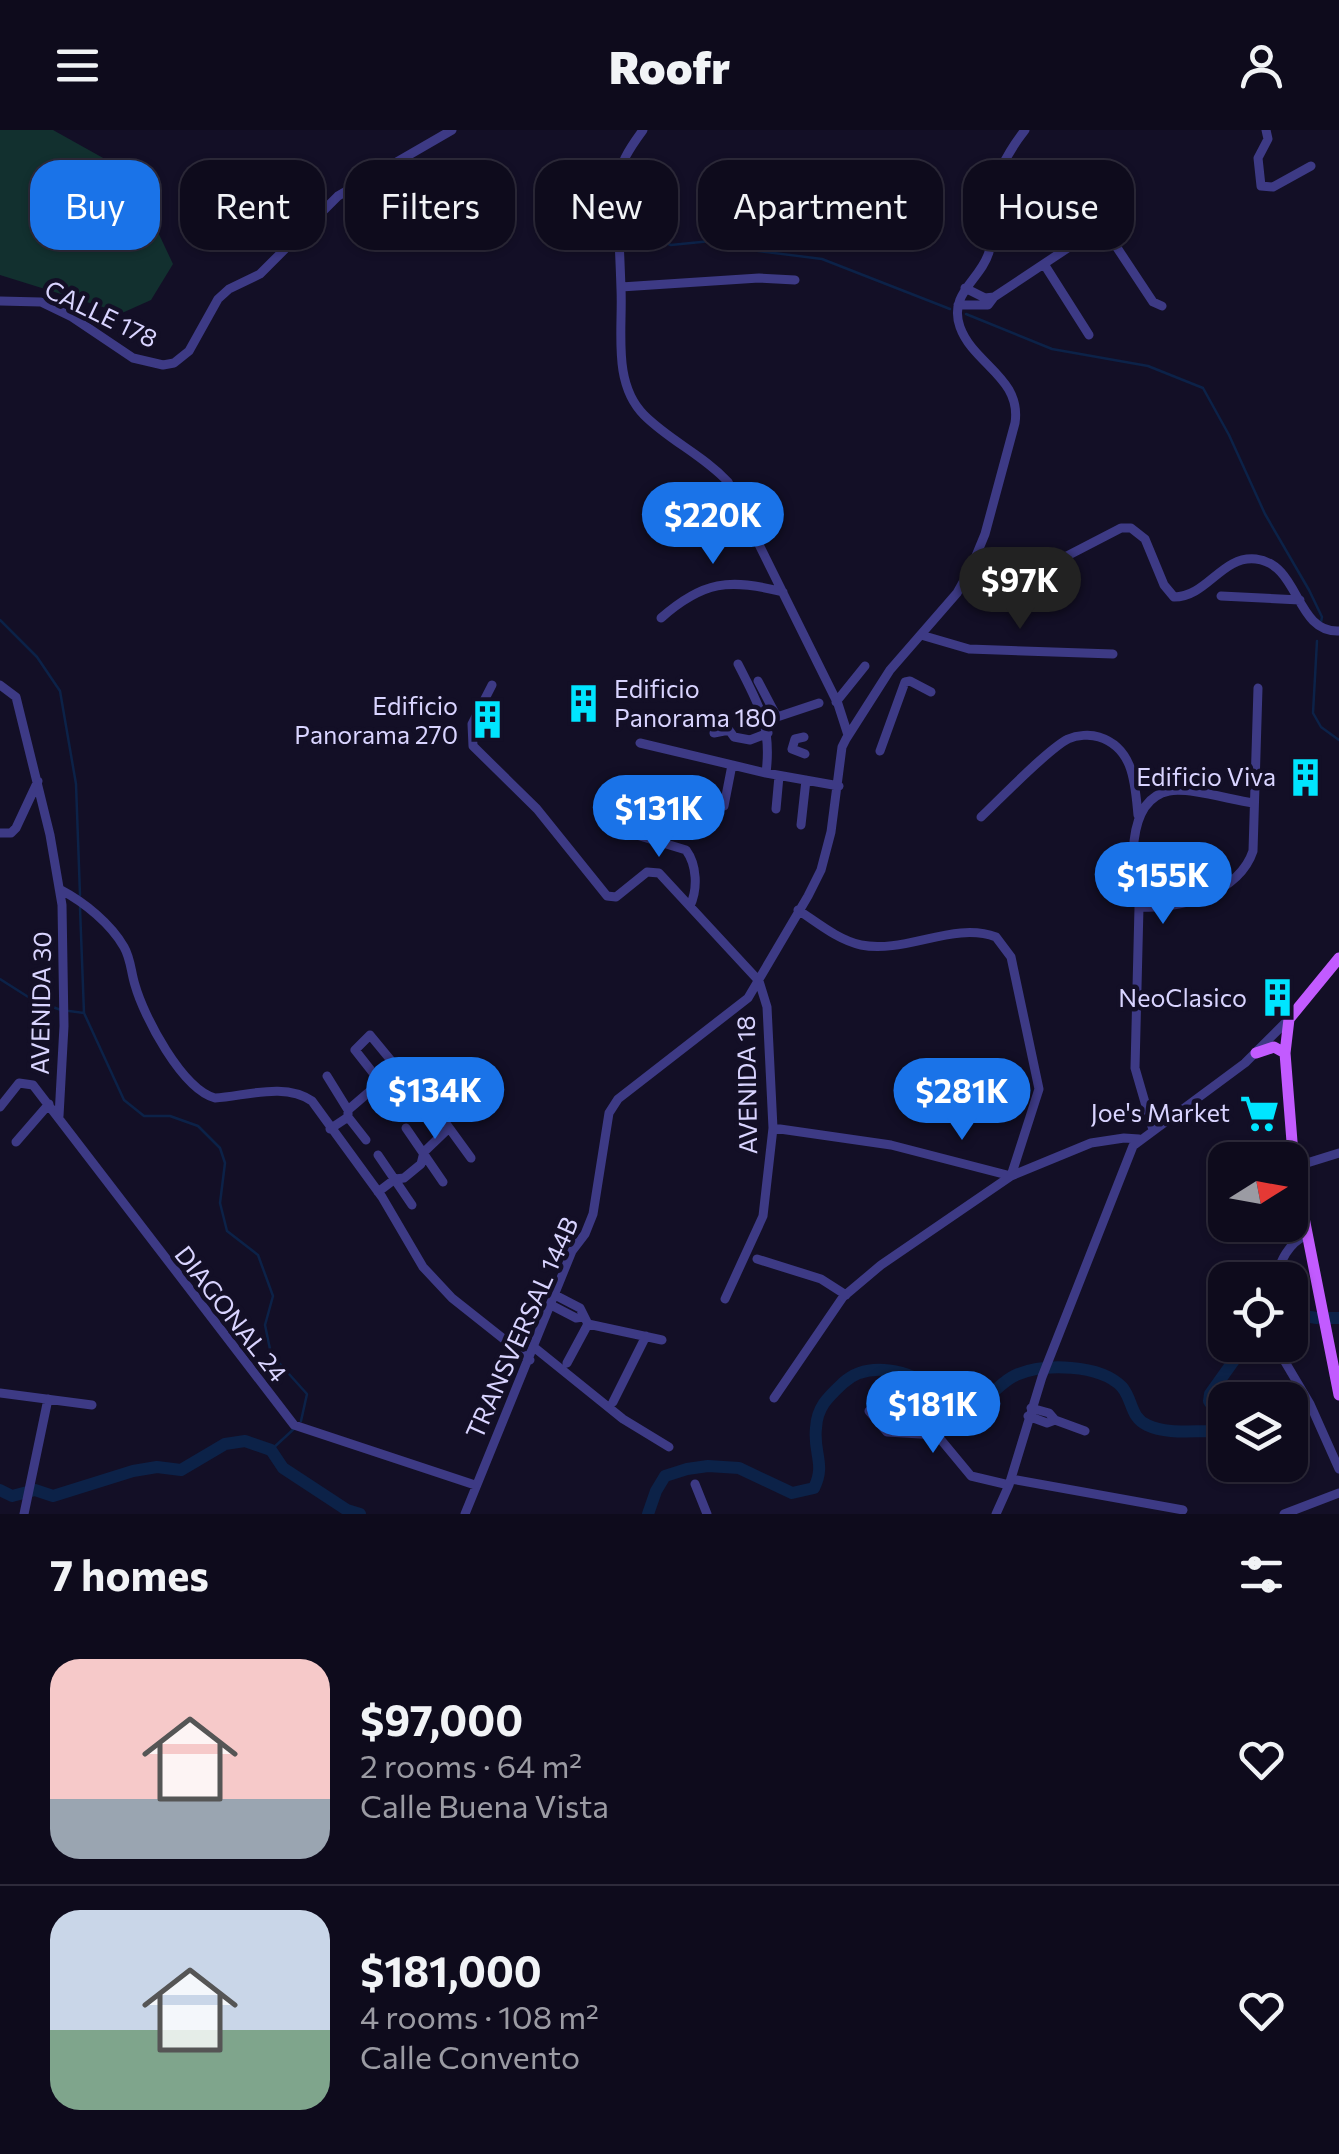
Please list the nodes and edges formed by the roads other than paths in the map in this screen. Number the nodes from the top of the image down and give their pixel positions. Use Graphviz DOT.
graph roads {
  1 [pos="452,130"];
  2 [pos="643,130"];
  3 [pos="1024,130"];
  4 [pos="1266,130"];
  5 [pos="1311,166"];
  6 [pos="1066,250"];
  7 [pos="1118,250"];
  8 [pos="1044,264"];
  9 [pos="795,280"];
  10 [pos="621,288"];
  11 [pos="965,288"];
  12 [pos="994,297"];
  13 [pos="0,302"];
  14 [pos="958,305"];
  15 [pos="1162,306"];
  16 [pos="1089,335"];
  17 [pos="971,568"];
  18 [pos="783,592"];
  19 [pos="1221,596"];
  20 [pos="1300,600"];
  21 [pos="661,618"];
  22 [pos="1339,630"];
  23 [pos="922,635"];
  24 [pos="1114,654"];
  25 [pos="738,664"];
  26 [pos="865,666"];
  27 [pos="0,685"];
  28 [pos="492,685"];
  29 [pos="757,686"];
  30 [pos="1258,688"];
  31 [pos="932,692"];
  32 [pos="819,702"];
  33 [pos="836,702"];
  34 [pos="714,733"];
  35 [pos="768,733"];
  36 [pos="848,735"];
  37 [pos="804,737"];
  38 [pos="640,743"];
  39 [pos="792,745"];
  40 [pos="769,746"];
  41 [pos="880,751"];
  42 [pos="805,754"];
  43 [pos="732,765"];
  44 [pos="766,773"];
  45 [pos="779,776"];
  46 [pos="806,780"];
  47 [pos="38,781"];
  48 [pos="839,786"];
  49 [pos="1253,803"];
  50 [pos="724,806"];
  51 [pos="776,809"];
  52 [pos="1138,815"];
  53 [pos="980,817"];
  54 [pos="801,825"];
  55 [pos="617,829"];
  56 [pos="0,833"];
  57 [pos="60,890"];
  58 [pos="690,906"];
  59 [pos="1139,908"];
  60 [pos="798,910"];
  61 [pos="1339,958"];
  62 [pos="760,981"];
  63 [pos="1289,1019"];
  64 [pos="1256,1053"];
  65 [pos="1285,1053"];
  66 [pos="398,1068"];
  67 [pos="327,1076"];
  68 [pos="408,1081"];
  69 [pos="379,1085"];
  70 [pos="49,1104"];
  71 [pos="431,1104"];
  72 [pos="0,1107"];
  73 [pos="396,1110"];
  74 [pos="348,1114"];
  75 [pos="59,1116"];
  76 [pos="406,1128"];
  77 [pos="449,1128"];
  78 [pos="772,1128"];
  79 [pos="330,1129"];
  80 [pos="1154,1130"];
  81 [pos="1111,1139"];
  82 [pos="1140,1139"];
  83 [pos="366,1140"];
  84 [pos="16,1142"];
  85 [pos="1292,1142"];
  86 [pos="424,1152"];
  87 [pos="1339,1153"];
  88 [pos="378,1155"];
  89 [pos="1128,1156"];
  90 [pos="471,1158"];
  91 [pos="1308,1163"];
  92 [pos="1011,1176"];
  93 [pos="395,1180"];
  94 [pos="443,1182"];
  95 [pos="378,1192"];
  96 [pos="412,1206"];
  97 [pos="1308,1241"];
  98 [pos="758,1259"];
  99 [pos="846,1296"];
  100 [pos="553,1300"];
  101 [pos="725,1300"];
  102 [pos="586,1320"];
  103 [pos="646,1336"];
  104 [pos="1339,1336"];
  105 [pos="662,1340"];
  106 [pos="1327,1344"];
  107 [pos="535,1348"];
  108 [pos="530,1360"];
  109 [pos="1285,1362"];
  110 [pos="566,1363"];
  111 [pos="1,1394"];
  112 [pos="1339,1394"];
  113 [pos="774,1398"];
  114 [pos="48,1400"];
  115 [pos="613,1402"];
  116 [pos="92,1405"];
  117 [pos="868,1411"];
  118 [pos="1030,1412"];
  119 [pos="1085,1431"];
  120 [pos="670,1447"];
  121 [pos="1339,1469"];
  122 [pos="1010,1482"];
  123 [pos="694,1484"];
  124 [pos="475,1486"];
  125 [pos="1339,1493"];
  126 [pos="1184,1510"];
  127 [pos="24,1514"];
  128 [pos="465,1514"];
  129 [pos="707,1514"];
  130 [pos="996,1514"];
  131 [pos="1284,1514"];
  1 -- 13 [label="street, CALLE 178"];
  2 -- 10 [label="street"];
  3 -- 11 [label="street"];
  4 -- 5 [label="street"];
  6 -- 8 [label="street"];
  7 -- 15 [label="street"];
  8 -- 12 [label="street"];
  8 -- 16 [label="street"];
  9 -- 10 [label="street"];
  10 -- 18 [label="street"];
  11 -- 12 [label="street"];
  11 -- 14 [label="street"];
  12 -- 14 [label="street"];
  14 -- 17 [label="street, TRANSVERSAL 144B"];
  17 -- 20 [label="street"];
  17 -- 23 [label="street, TRANSVERSAL 144B"];
  18 -- 21 [label="street"];
  18 -- 33 [label="street"];
  19 -- 20 [label="street"];
  20 -- 22 [label="street"];
  23 -- 24 [label="street"];
  23 -- 36 [label="street, TRANSVERSAL 144B"];
  25 -- 29 [label="street"];
  26 -- 33 [label="street"];
  27 -- 47 [label="street, AVENIDA 30"];
  28 -- 58 [label="street"];
  29 -- 32 [label="street"];
  29 -- 35 [label="street"];
  30 -- 49 [label="street"];
  31 -- 41 [label="street"];
  33 -- 36 [label="street"];
  34 -- 35 [label="street"];
  35 -- 40 [label="street"];
  36 -- 48 [label="street, TRANSVERSAL 144B"];
  37 -- 39 [label="street"];
  38 -- 43 [label="street"];
  39 -- 40 [label="street"];
  39 -- 42 [label="street"];
  40 -- 44 [label="street"];
  43 -- 44 [label="street"];
  43 -- 50 [label="street"];
  44 -- 45 [label="street"];
  45 -- 46 [label="street"];
  45 -- 51 [label="street"];
  46 -- 48 [label="street"];
  46 -- 54 [label="street"];
  47 -- 56 [label="street"];
  47 -- 57 [label="street, AVENIDA 30"];
  48 -- 60 [label="street, TRANSVERSAL 144B"];
  49 -- 52 [label="street"];
  49 -- 59 [label="street"];
  52 -- 53 [label="street"];
  52 -- 59 [label="street"];
  55 -- 58 [label="street"];
  57 -- 75 [label="street, AVENIDA 30"];
  57 -- 79 [label="street"];
  58 -- 62 [label="street"];
  59 -- 80 [label="street"];
  60 -- 62 [label="street, TRANSVERSAL 144B"];
  60 -- 92 [label="street"];
  61 -- 63 [label="main road"];
  62 -- 78 [label="street, AVENIDA 18"];
  62 -- 100 [label="street, TRANSVERSAL 144B"];
  63 -- 64 [label="street"];
  63 -- 65 [label="main road"];
  64 -- 65 [label="main road"];
  64 -- 80 [label="street"];
  65 -- 85 [label="main road"];
  66 -- 68 [label="street"];
  66 -- 69 [label="street"];
  66 -- 69 [label="street"];
  67 -- 74 [label="street"];
  69 -- 73 [label="street"];
  69 -- 74 [label="street"];
  70 -- 72 [label="street, DIAGONAL 24"];
  70 -- 75 [label="street, DIAGONAL 24"];
  70 -- 84 [label="street"];
  71 -- 77 [label="street"];
  74 -- 79 [label="street"];
  74 -- 83 [label="street"];
  75 -- 124 [label="street, DIAGONAL 24"];
  76 -- 86 [label="street"];
  77 -- 86 [label="street"];
  77 -- 90 [label="street"];
  78 -- 92 [label="street"];
  78 -- 101 [label="street, AVENIDA 18"];
  79 -- 95 [label="street"];
  80 -- 82 [label="street"];
  81 -- 82 [label="street"];
  81 -- 89 [label="street"];
  81 -- 92 [label="street"];
  82 -- 89 [label="street"];
  86 -- 93 [label="street"];
  86 -- 94 [label="street"];
  87 -- 91 [label="street"];
  88 -- 93 [label="street"];
  89 -- 118 [label="street"];
  92 -- 99 [label="street"];
  93 -- 95 [label="street"];
  93 -- 96 [label="street"];
  95 -- 108 [label="street"];
  97 -- 106 [label="main road"];
  98 -- 99 [label="street"];
  99 -- 113 [label="street"];
  100 -- 102 [label="street"];
  100 -- 107 [label="street, TRANSVERSAL 144B"];
  102 -- 103 [label="street"];
  102 -- 110 [label="street"];
  103 -- 105 [label="street"];
  103 -- 115 [label="street"];
  104 -- 106 [label="street"];
  106 -- 112 [label="main road"];
  107 -- 108 [label="street, TRANSVERSAL 144B"];
  107 -- 120 [label="street"];
  108 -- 124 [label="street, TRANSVERSAL 144B"];
  109 -- 121 [label="street"];
  111 -- 114 [label="street"];
  114 -- 116 [label="street"];
  114 -- 127 [label="street"];
  117 -- 122 [label="street"];
  118 -- 119 [label="street"];
  118 -- 122 [label="street"];
  122 -- 126 [label="street"];
  122 -- 130 [label="street"];
  123 -- 129 [label="street"];
  124 -- 128 [label="street, TRANSVERSAL 144B"];
  125 -- 131 [label="street"];
}
